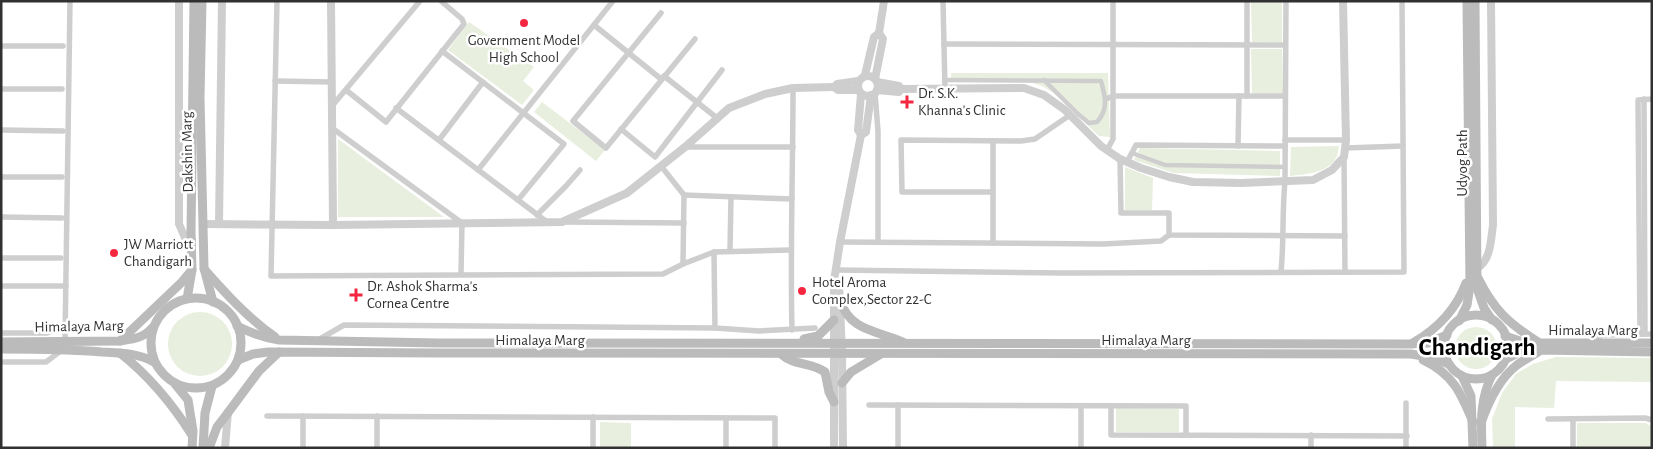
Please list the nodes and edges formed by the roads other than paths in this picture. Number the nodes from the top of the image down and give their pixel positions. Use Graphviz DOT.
graph roads {
  1 [pos="70,1"];
  2 [pos="179,1"];
  3 [pos="194,1"];
  4 [pos="202,1"];
  5 [pos="222,1"];
  6 [pos="276,1"];
  7 [pos="331,1"];
  8 [pos="420,1"];
  9 [pos="441,1"];
  10 [pos="614,1"];
  11 [pos="884,1"];
  12 [pos="943,1"];
  13 [pos="1113,1"];
  14 [pos="1247,1"];
  15 [pos="1286,1"];
  16 [pos="1343,1"];
  17 [pos="1402,1"];
  18 [pos="1467,1"];
  19 [pos="1475,1"];
  20 [pos="1491,1"];
  21 [pos="661,13"];
  22 [pos="594,25"];
  23 [pos="879,33"];
  24 [pos="696,39"];
  25 [pos="944,44"];
  26 [pos="1113,45"];
  27 [pos="1247,45"];
  28 [pos="1285,45"];
  29 [pos="1,46"];
  30 [pos="63,46"];
  31 [pos="442,51"];
  32 [pos="628,52"];
  33 [pos="722,70"];
  34 [pos="865,75"];
  35 [pos="663,77"];
  36 [pos="945,80"];
  37 [pos="1044,80"];
  38 [pos="275,81"];
  39 [pos="858,81"];
  40 [pos="332,82"];
  41 [pos="483,82"];
  42 [pos="793,88"];
  43 [pos="834,88"];
  44 [pos="875,88"];
  45 [pos="1,89"];
  46 [pos="62,89"];
  47 [pos="945,89"];
  48 [pos="346,90"];
  49 [pos="860,92"];
  50 [pos="1113,96"];
  51 [pos="1239,96"];
  52 [pos="1248,96"];
  53 [pos="1285,96"];
  54 [pos="1106,98"];
  55 [pos="1652,100"];
  56 [pos="696,102"];
  57 [pos="332,106"];
  58 [pos="396,108"];
  59 [pos="524,113"];
  60 [pos="1070,115"];
  61 [pos="717,118"];
  62 [pos="332,128"];
  63 [pos="620,129"];
  64 [pos="1,130"];
  65 [pos="63,131"];
  66 [pos="861,135"];
  67 [pos="439,140"];
  68 [pos="993,140"];
  69 [pos="1285,143"];
  70 [pos="1346,144"];
  71 [pos="684,146"];
  72 [pos="1238,146"];
  73 [pos="1403,146"];
  74 [pos="793,148"];
  75 [pos="1107,150"];
  76 [pos="1132,153"];
  77 [pos="1344,157"];
  78 [pos="1124,160"];
  79 [pos="661,166"];
  80 [pos="1285,167"];
  81 [pos="478,170"];
  82 [pos="580,170"];
  83 [pos="1,177"];
  84 [pos="62,177"];
  85 [pos="1285,181"];
  86 [pos="992,192"];
  87 [pos="684,195"];
  88 [pos="731,197"];
  89 [pos="792,198"];
  90 [pos="518,200"];
  91 [pos="537,215"];
  92 [pos="1,217"];
  93 [pos="62,218"];
  94 [pos="547,222"];
  95 [pos="562,222"];
  96 [pos="1642,222"];
  97 [pos="1652,222"];
  98 [pos="462,223"];
  99 [pos="684,223"];
  100 [pos="203,224"];
  101 [pos="219,224"];
  102 [pos="273,224"];
  103 [pos="333,225"];
  104 [pos="1169,235"];
  105 [pos="1642,235"];
  106 [pos="1652,235"];
  107 [pos="1283,236"];
  108 [pos="1345,236"];
  109 [pos="192,240"];
  110 [pos="840,242"];
  111 [pos="878,242"];
  112 [pos="993,243"];
  113 [pos="730,250"];
  114 [pos="790,250"];
  115 [pos="714,252"];
  116 [pos="1,258"];
  117 [pos="61,258"];
  118 [pos="683,264"];
  119 [pos="204,268"];
  120 [pos="192,270"];
  121 [pos="837,270"];
  122 [pos="1281,272"];
  123 [pos="1345,272"];
  124 [pos="1474,273"];
  125 [pos="461,274"];
  126 [pos="1,286"];
  127 [pos="66,286"];
  128 [pos="187,299"];
  129 [pos="840,300"];
  130 [pos="213,302"];
  131 [pos="834,320"];
  132 [pos="1492,320"];
  133 [pos="1459,321"];
  134 [pos="154,326"];
  135 [pos="238,326"];
  136 [pos="66,328"];
  137 [pos="715,328"];
  138 [pos="815,328"];
  139 [pos="792,330"];
  140 [pos="764,331"];
  141 [pos="1,333"];
  142 [pos="1646,334"];
  143 [pos="1447,335"];
  144 [pos="1505,336"];
  145 [pos="279,340"];
  146 [pos="318,340"];
  147 [pos="120,341"];
  148 [pos="1,342"];
  149 [pos="763,343"];
  150 [pos="788,343"];
  151 [pos="838,343"];
  152 [pos="1588,343"];
  153 [pos="1652,343"];
  154 [pos="908,344"];
  155 [pos="1410,344"];
  156 [pos="64,345"];
  157 [pos="1541,347"];
  158 [pos="1,349"];
  159 [pos="279,352"];
  160 [pos="1652,352"];
  161 [pos="119,353"];
  162 [pos="781,354"];
  163 [pos="838,354"];
  164 [pos="881,354"];
  165 [pos="1411,354"];
  166 [pos="1506,359"];
  167 [pos="238,360"];
  168 [pos="1,362"];
  169 [pos="154,362"];
  170 [pos="1449,364"];
  171 [pos="1492,375"];
  172 [pos="1462,376"];
  173 [pos="842,383"];
  174 [pos="175,384"];
  175 [pos="212,386"];
  176 [pos="834,402"];
  177 [pos="1406,403"];
  178 [pos="869,405"];
  179 [pos="898,405"];
  180 [pos="1081,406"];
  181 [pos="1111,406"];
  182 [pos="228,412"];
  183 [pos="267,416"];
  184 [pos="303,416"];
  185 [pos="377,416"];
  186 [pos="592,417"];
  187 [pos="726,418"];
  188 [pos="1548,419"];
  189 [pos="1573,419"];
  190 [pos="1652,420"];
  191 [pos="1477,422"];
  192 [pos="192,435"];
  193 [pos="1186,435"];
  194 [pos="1311,435"];
  195 [pos="1407,436"];
  196 [pos="192,448"];
  197 [pos="204,448"];
  198 [pos="209,448"];
  199 [pos="225,448"];
  200 [pos="303,448"];
  201 [pos="377,448"];
  202 [pos="593,448"];
  203 [pos="726,448"];
  204 [pos="775,448"];
  205 [pos="834,448"];
  206 [pos="843,448"];
  207 [pos="898,448"];
  208 [pos="1081,448"];
  209 [pos="1311,448"];
  210 [pos="1406,448"];
  211 [pos="1473,448"];
  212 [pos="1482,448"];
  213 [pos="1573,448"];
  1 -- 127 [label="street"];
  2 -- 109 [label="street"];
  3 -- 109 [label="main road, Dakshin Marg"];
  4 -- 100 [label="main road, Dakshin Marg"];
  5 -- 101 [label="street"];
  6 -- 38 [label="street"];
  7 -- 40 [label="street"];
  8 -- 48 [label="street"];
  9 -- 31 [label="street"];
  10 -- 22 [label="street"];
  11 -- 23 [label="street"];
  12 -- 25 [label="street"];
  13 -- 26 [label="street"];
  14 -- 27 [label="street"];
  15 -- 28 [label="street"];
  16 -- 70 [label="street"];
  17 -- 73 [label="street"];
  18 -- 124 [label="main road, Udyog Path"];
  19 -- 124 [label="main road, Udyog Path"];
  20 -- 124 [label="street"];
  21 -- 32 [label="street"];
  22 -- 32 [label="street"];
  22 -- 59 [label="street"];
  23 -- 34 [label="street"];
  23 -- 44 [label="street"];
  24 -- 35 [label="street"];
  25 -- 26 [label="street"];
  25 -- 36 [label="street"];
  26 -- 27 [label="street"];
  26 -- 50 [label="street"];
  27 -- 28 [label="street"];
  27 -- 52 [label="street"];
  28 -- 53 [label="street"];
  29 -- 30 [label="street"];
  31 -- 41 [label="street"];
  31 -- 58 [label="street"];
  32 -- 35 [label="street"];
  32 -- 63 [label="street"];
  33 -- 56 [label="street"];
  34 -- 39 [label="street"];
  34 -- 44 [label="street"];
  35 -- 56 [label="street"];
  35 -- 63 [label="street"];
  36 -- 37 [label="street"];
  36 -- 47 [label="street"];
  37 -- 54 [label="street"];
  37 -- 54 [label="street"];
  38 -- 40 [label="street"];
  38 -- 102 [label="street"];
  39 -- 43 [label="street"];
  39 -- 49 [label="street"];
  40 -- 57 [label="street"];
  41 -- 59 [label="street"];
  41 -- 67 [label="street"];
  42 -- 43 [label="street"];
  42 -- 61 [label="street"];
  42 -- 74 [label="street"];
  43 -- 49 [label="street"];
  44 -- 47 [label="street"];
  44 -- 49 [label="street"];
  44 -- 66 [label="street"];
  44 -- 111 [label="street"];
  45 -- 46 [label="street"];
  47 -- 60 [label="street"];
  48 -- 57 [label="street"];
  48 -- 58 [label="street"];
  49 -- 66 [label="street"];
  50 -- 51 [label="street"];
  50 -- 54 [label="street"];
  50 -- 75 [label="street"];
  51 -- 52 [label="street"];
  51 -- 72 [label="street"];
  52 -- 53 [label="street"];
  53 -- 69 [label="street"];
  55 -- 96 [label="street"];
  56 -- 61 [label="street"];
  56 -- 63 [label="street"];
  57 -- 62 [label="street"];
  58 -- 67 [label="street"];
  59 -- 81 [label="street"];
  59 -- 90 [label="street"];
  60 -- 68 [label="street"];
  60 -- 75 [label="street"];
  61 -- 71 [label="street"];
  62 -- 98 [label="street"];
  62 -- 103 [label="street"];
  64 -- 65 [label="street"];
  66 -- 110 [label="street"];
  67 -- 81 [label="street"];
  68 -- 86 [label="street"];
  68 -- 86 [label="street"];
  69 -- 70 [label="street"];
  69 -- 72 [label="street"];
  69 -- 80 [label="street"];
  70 -- 73 [label="street"];
  70 -- 77 [label="street"];
  71 -- 74 [label="street"];
  71 -- 79 [label="street"];
  72 -- 76 [label="street"];
  73 -- 123 [label="street"];
  74 -- 89 [label="street"];
  75 -- 78 [label="street"];
  76 -- 78 [label="street"];
  76 -- 80 [label="street"];
  77 -- 85 [label="street"];
  77 -- 108 [label="street"];
  78 -- 85 [label="street"];
  78 -- 104 [label="street"];
  79 -- 87 [label="street"];
  79 -- 95 [label="street"];
  80 -- 85 [label="street"];
  81 -- 90 [label="street"];
  82 -- 91 [label="street"];
  83 -- 84 [label="street"];
  85 -- 107 [label="street"];
  86 -- 112 [label="street"];
  87 -- 88 [label="street"];
  87 -- 99 [label="street"];
  88 -- 89 [label="street"];
  88 -- 113 [label="street"];
  89 -- 114 [label="street"];
  90 -- 91 [label="street"];
  91 -- 94 [label="street"];
  92 -- 93 [label="street"];
  94 -- 95 [label="street"];
  94 -- 98 [label="street"];
  95 -- 99 [label="street"];
  96 -- 97 [label="street"];
  96 -- 105 [label="street"];
  98 -- 103 [label="street"];
  98 -- 125 [label="street"];
  99 -- 118 [label="street"];
  100 -- 101 [label="street"];
  100 -- 119 [label="main road, Dakshin Marg"];
  101 -- 102 [label="street"];
  102 -- 103 [label="street"];
  102 -- 125 [label="street"];
  104 -- 107 [label="street"];
  104 -- 112 [label="street"];
  105 -- 106 [label="street"];
  105 -- 142 [label="street"];
  107 -- 108 [label="street"];
  107 -- 122 [label="street"];
  108 -- 123 [label="street"];
  109 -- 120 [label="main road, Dakshin Marg"];
  110 -- 111 [label="street"];
  110 -- 121 [label="street"];
  111 -- 112 [label="street"];
  113 -- 114 [label="street"];
  113 -- 115 [label="street"];
  114 -- 139 [label="street"];
  115 -- 118 [label="street"];
  115 -- 137 [label="street"];
  116 -- 117 [label="street"];
  118 -- 125 [label="street"];
  119 -- 130 [label="main road, Dakshin Marg"];
  119 -- 145 [label="main road"];
  120 -- 128 [label="main road, Dakshin Marg"];
  120 -- 147 [label="main road"];
  121 -- 122 [label="street"];
  121 -- 129 [label="street"];
  121 -- 131 [label="street"];
  122 -- 123 [label="street"];
  124 -- 132 [label="main road, Udyog Path"];
  124 -- 133 [label="main road, Udyog Path"];
  124 -- 155 [label="main road"];
  124 -- 157 [label="main road"];
  126 -- 127 [label="street"];
  127 -- 136 [label="street"];
  128 -- 130 [label="main road"];
  128 -- 134 [label="main road"];
  129 -- 151 [label="street"];
  129 -- 154 [label="main road"];
  130 -- 135 [label="main road"];
  131 -- 150 [label="main road"];
  131 -- 151 [label="street"];
  132 -- 133 [label="main road"];
  132 -- 144 [label="main road"];
  133 -- 143 [label="main road"];
  134 -- 147 [label="main road, Himalaya Marg"];
  134 -- 169 [label="main road"];
  135 -- 145 [label="main road, Himalaya Marg"];
  135 -- 167 [label="main road"];
  136 -- 141 [label="street"];
  136 -- 156 [label="street"];
  137 -- 140 [label="street"];
  137 -- 146 [label="street"];
  138 -- 139 [label="street"];
  139 -- 140 [label="street"];
  140 -- 149 [label="street"];
  142 -- 152 [label="street"];
  143 -- 155 [label="main road, Himalaya Marg"];
  143 -- 170 [label="main road"];
  144 -- 157 [label="main road, Himalaya Marg"];
  144 -- 166 [label="main road"];
  145 -- 146 [label="main road, Himalaya Marg"];
  146 -- 149 [label="main road, Himalaya Marg"];
  147 -- 156 [label="main road, Himalaya Marg"];
  148 -- 156 [label="main road, Himalaya Marg"];
  149 -- 150 [label="main road, Himalaya Marg"];
  150 -- 151 [label="main road, Himalaya Marg"];
  151 -- 154 [label="main road, Himalaya Marg"];
  151 -- 163 [label="street"];
  152 -- 153 [label="main road, Himalaya Marg"];
  152 -- 157 [label="main road, Himalaya Marg"];
  154 -- 155 [label="main road, Himalaya Marg"];
  156 -- 158 [label="main road, Himalaya Marg"];
  156 -- 161 [label="main road, Himalaya Marg"];
  156 -- 168 [label="street"];
  157 -- 160 [label="main road, Himalaya Marg"];
  157 -- 166 [label="main road, Himalaya Marg"];
  157 -- 191 [label="main road"];
  159 -- 162 [label="main road, Himalaya Marg"];
  159 -- 167 [label="main road, Himalaya Marg"];
  159 -- 182 [label="main road"];
  161 -- 169 [label="main road, Himalaya Marg"];
  161 -- 192 [label="main road"];
  162 -- 163 [label="main road, Himalaya Marg"];
  162 -- 176 [label="main road"];
  163 -- 164 [label="main road, Himalaya Marg"];
  163 -- 173 [label="street"];
  163 -- 176 [label="street"];
  164 -- 165 [label="main road, Himalaya Marg"];
  164 -- 173 [label="main road"];
  165 -- 170 [label="main road, Himalaya Marg"];
  165 -- 191 [label="main road"];
  166 -- 171 [label="main road"];
  167 -- 175 [label="main road"];
  169 -- 174 [label="main road"];
  170 -- 172 [label="main road"];
  171 -- 172 [label="main road"];
  171 -- 191 [label="main road"];
  172 -- 191 [label="main road"];
  173 -- 206 [label="street"];
  174 -- 175 [label="main road"];
  174 -- 192 [label="main road"];
  175 -- 197 [label="main road"];
  176 -- 205 [label="street"];
  177 -- 195 [label="street"];
  178 -- 179 [label="street"];
  179 -- 180 [label="street"];
  179 -- 207 [label="street"];
  180 -- 181 [label="street"];
  180 -- 208 [label="street"];
  181 -- 193 [label="street"];
  181 -- 193 [label="street"];
  182 -- 198 [label="main road"];
  182 -- 199 [label="street"];
  183 -- 184 [label="street"];
  184 -- 185 [label="street"];
  184 -- 200 [label="street"];
  185 -- 186 [label="street"];
  185 -- 201 [label="street"];
  186 -- 187 [label="street"];
  186 -- 202 [label="street"];
  187 -- 203 [label="street"];
  187 -- 204 [label="street"];
  188 -- 189 [label="street"];
  189 -- 190 [label="street"];
  189 -- 213 [label="street"];
  191 -- 211 [label="main road"];
  191 -- 212 [label="main road"];
  192 -- 196 [label="main road"];
  193 -- 194 [label="street"];
  194 -- 195 [label="street"];
  194 -- 209 [label="street"];
  195 -- 210 [label="street"];
}
